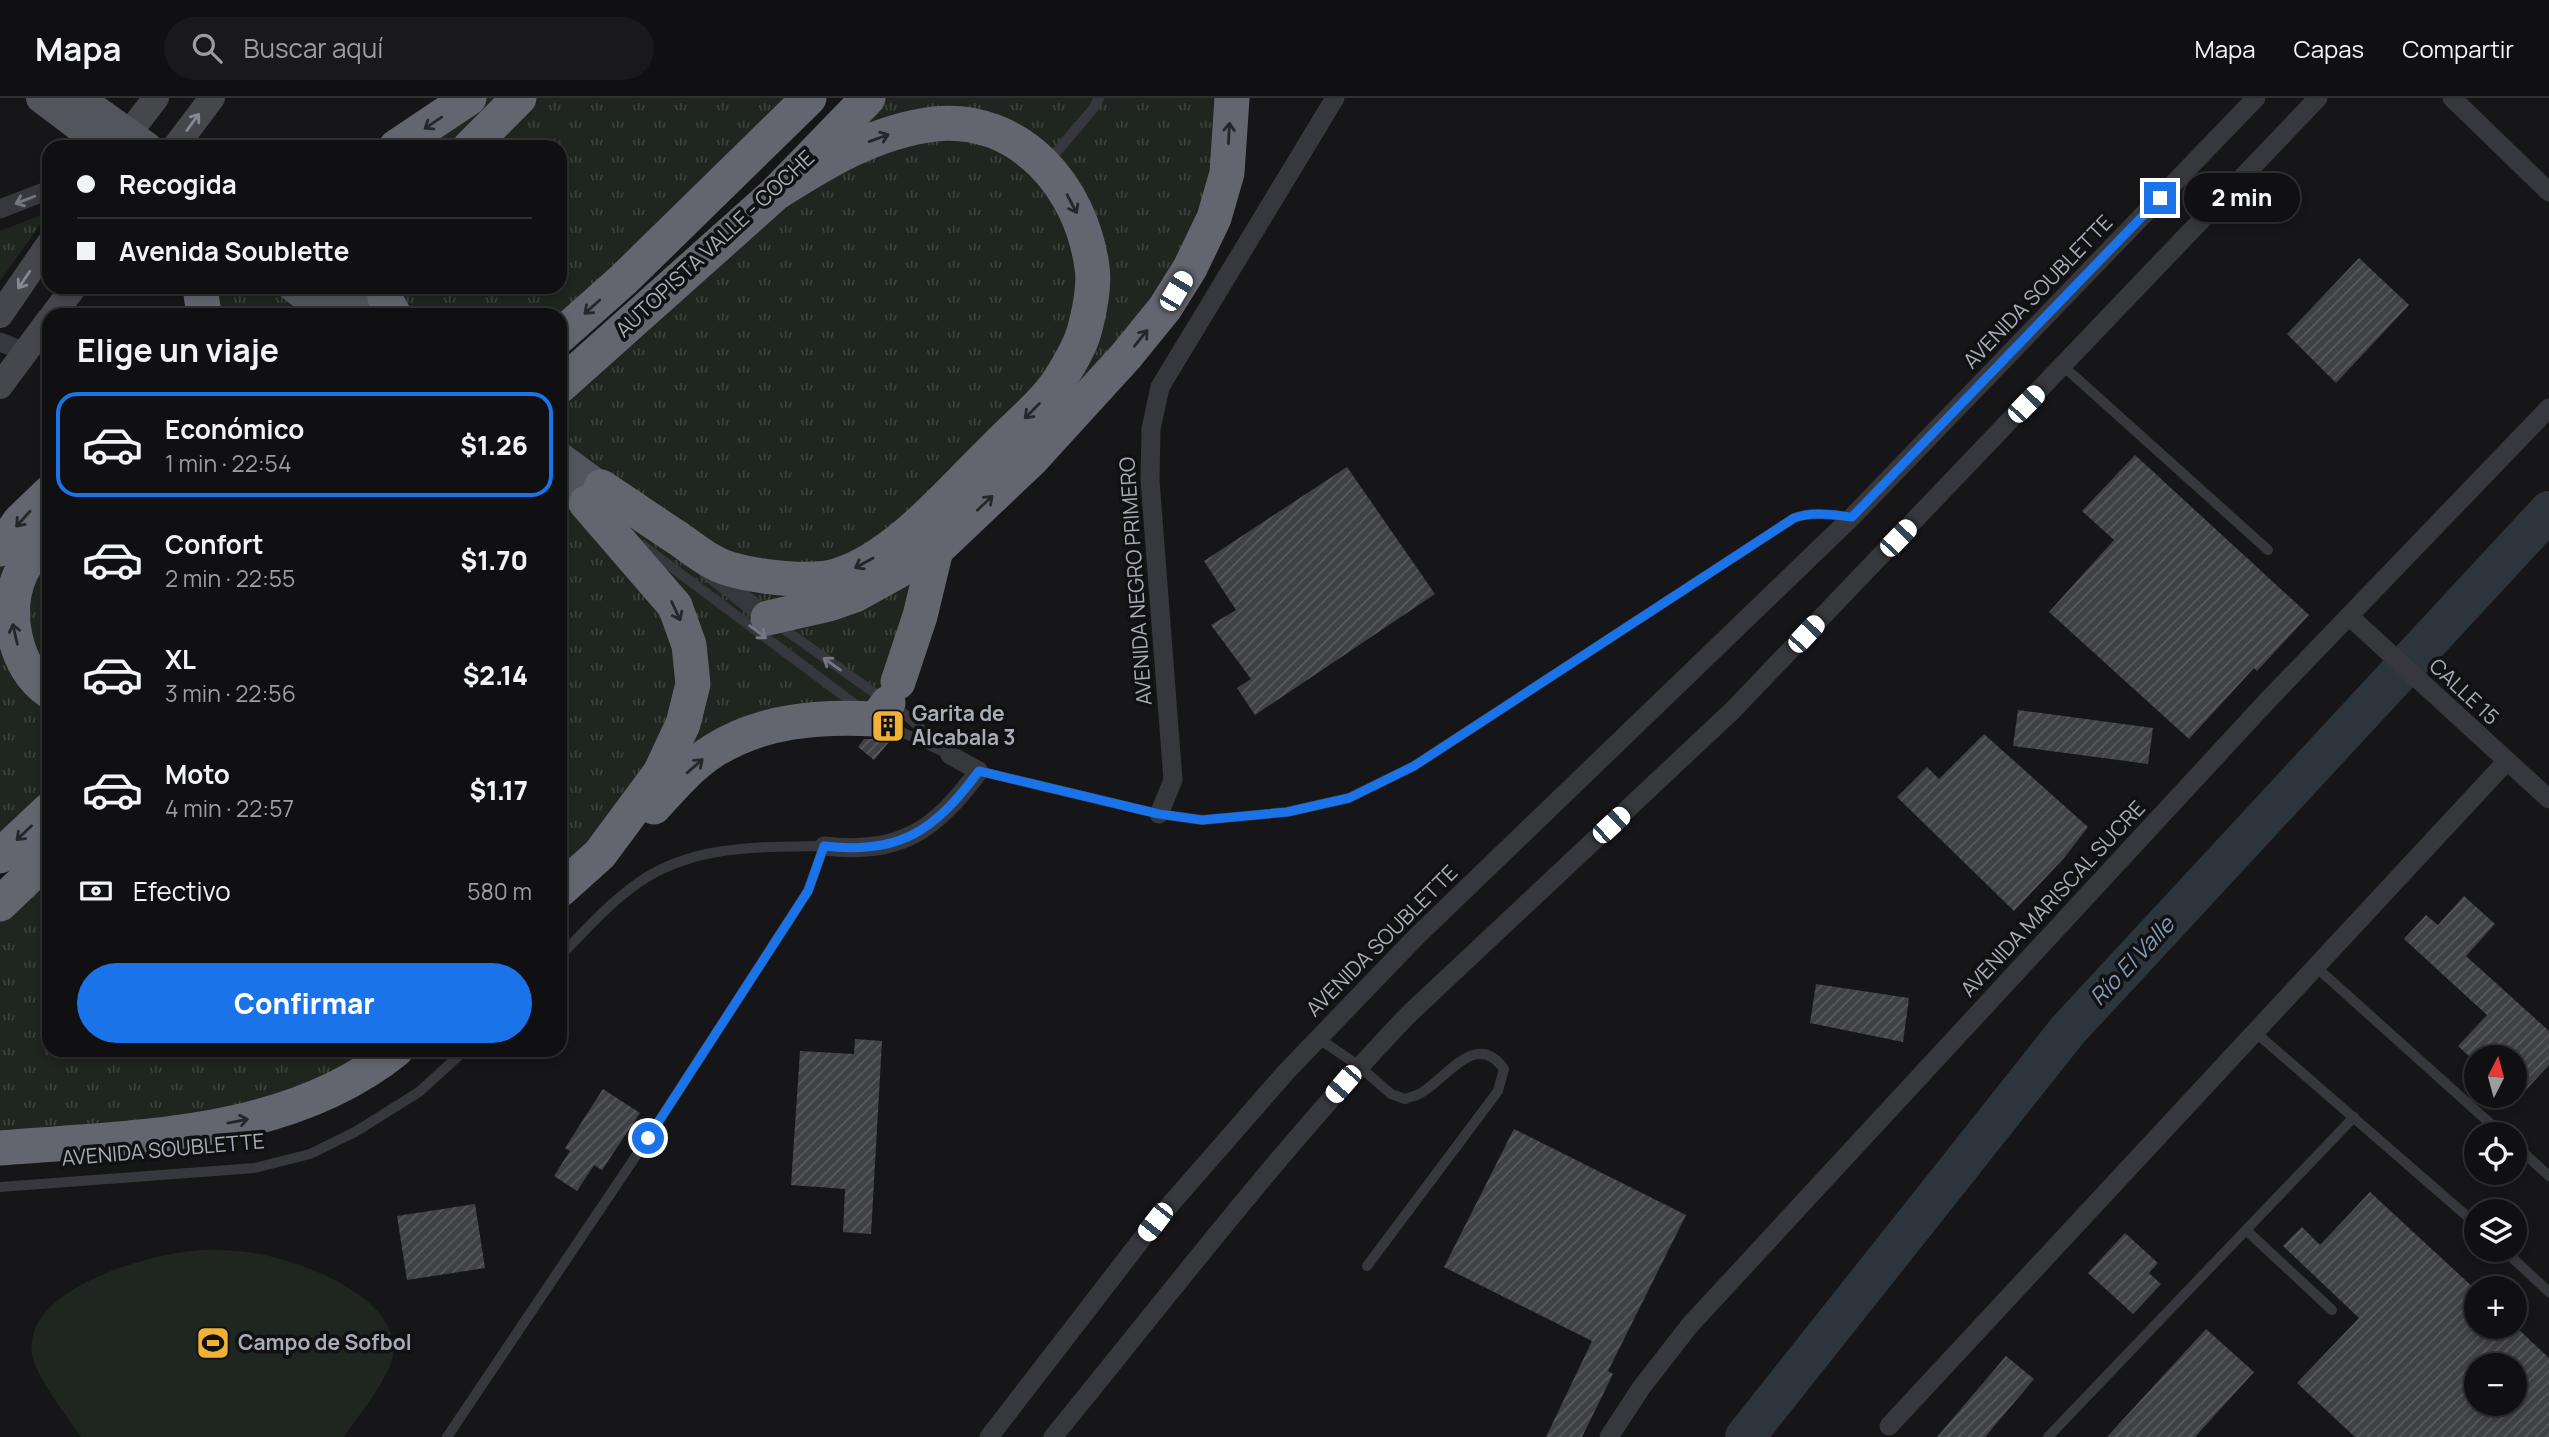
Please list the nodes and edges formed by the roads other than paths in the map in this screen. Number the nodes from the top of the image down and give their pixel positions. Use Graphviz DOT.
graph roads {
  1 [pos="41,98"];
  2 [pos="156,98"];
  3 [pos="212,98"];
  4 [pos="469,98"];
  5 [pos="519,98"];
  6 [pos="773,98"];
  7 [pos="809,98"];
  8 [pos="868,98"];
  9 [pos="1099,98"];
  10 [pos="1231,98"];
  11 [pos="1335,98"];
  12 [pos="2256,98"];
  13 [pos="2318,98"];
  14 [pos="2452,98"];
  15 [pos="92,118"];
  16 [pos="123,140"];
  17 [pos="134,140"];
  18 [pos="180,140"];
  19 [pos="406,140"];
  20 [pos="477,140"];
  21 [pos="1045,164"];
  22 [pos="2549,192"];
  23 [pos="42,193"];
  24 [pos="776,193"];
  25 [pos="0,209"];
  26 [pos="42,254"];
  27 [pos="624,279"];
  28 [pos="302,294"];
  29 [pos="341,294"];
  30 [pos="321,308"];
  31 [pos="360,308"];
  32 [pos="0,315"];
  33 [pos="42,330"];
  34 [pos="567,330"];
  35 [pos="0,342"];
  36 [pos="26,352"];
  37 [pos="2062,365"];
  38 [pos="567,380"];
  39 [pos="0,386"];
  40 [pos="2549,408"];
  41 [pos="567,467"];
  42 [pos="583,491"];
  43 [pos="42,500"];
  44 [pos="1852,517"];
  45 [pos="42,542"];
  46 [pos="0,549"];
  47 [pos="936,550"];
  48 [pos="2268,550"];
  49 [pos="2350,616"];
  50 [pos="768,618"];
  51 [pos="42,686"];
  52 [pos="887,701"];
  53 [pos="950,755"];
  54 [pos="2506,762"];
  55 [pos="979,771"];
  56 [pos="2549,799"];
  57 [pos="1159,814"];
  58 [pos="42,817"];
  59 [pos="824,846"];
  60 [pos="0,856"];
  61 [pos="42,864"];
  62 [pos="567,884"];
  63 [pos="567,894"];
  64 [pos="0,904"];
  65 [pos="567,949"];
  66 [pos="2316,967"];
  67 [pos="2255,1032"];
  68 [pos="1318,1038"];
  69 [pos="387,1057"];
  70 [pos="457,1057"];
  71 [pos="1359,1066"];
  72 [pos="2354,1117"];
  73 [pos="2489,1122"];
  74 [pos="0,1149"];
  75 [pos="2527,1156"];
  76 [pos="2549,1176"];
  77 [pos="0,1187"];
  78 [pos="2464,1213"];
  79 [pos="2246,1230"];
  80 [pos="2517,1262"];
  81 [pos="1367,1266"];
  82 [pos="2549,1292"];
  83 [pos="2332,1310"];
  84 [pos="1888,1426"];
  85 [pos="447,1437"];
  86 [pos="989,1437"];
  87 [pos="1053,1437"];
  88 [pos="1609,1437"];
  89 [pos="2048,1437"];
  1 -- 15 [label="main road"];
  2 -- 16 [label="main road"];
  18 -- 3 [label="main road, one-way"];
  4 -- 19 [label="highway, one-way"];
  5 -- 20 [label="highway"];
  6 -- 27 [label="highway"];
  7 -- 27 [label="highway, AUTOPISTA VALLE - COCHE"];
  8 -- 24 [label="highway, AUTOPISTA VALLE - COCHE"];
  9 -- 21 [label="lane"];
  47 -- 10 [label="highway, one-way"];
  11 -- 57 [label="street, AVENIDA NEGRO PRIMERO"];
  12 -- 44 [label="street, AVENIDA SOUBLETTE"];
  13 -- 37 [label="street"];
  14 -- 22 [label="street"];
  15 -- 17 [label="main road, bridge"];
  24 -- 21 [label="highway, one-way"];
  21 -- 42 [label="highway, one-way"];
  23 -- 25 [label="street, one-way"];
  24 -- 38 [label="highway, AUTOPISTA VALLE - COCHE"];
  26 -- 32 [label="main road, one-way"];
  27 -- 34 [label="highway, AUTOPISTA VALLE - COCHE, one-way"];
  28 -- 30 [label="main road"];
  29 -- 31 [label="main road"];
  33 -- 36 [label="main road"];
  35 -- 36 [label="street"];
  36 -- 39 [label="main road"];
  37 -- 48 [label="lane"];
  37 -- 71 [label="street"];
  40 -- 49 [label="street, AVENIDA MARISCAL SUCRE"];
  41 -- 42 [label="main road"];
  42 -- 50 [label="street"];
  42 -- 52 [label="lane, one-way"];
  42 -- 62 [label="highway, one-way"];
  43 -- 46 [label="highway, one-way"];
  44 -- 57 [label="lane"];
  44 -- 68 [label="street, AVENIDA SOUBLETTE"];
  51 -- 45 [label="highway, one-way"];
  47 -- 50 [label="highway"];
  47 -- 52 [label="highway"];
  49 -- 54 [label="street, CALLE 15"];
  49 -- 88 [label="street, AVENIDA MARISCAL SUCRE"];
  52 -- 50 [label="lane, one-way"];
  52 -- 53 [label="lane"];
  52 -- 53 [label="lane"];
  63 -- 52 [label="highway, one-way"];
  53 -- 55 [label="street"];
  54 -- 56 [label="street, CALLE 15"];
  54 -- 66 [label="street"];
  55 -- 57 [label="lane"];
  55 -- 59 [label="street"];
  58 -- 60 [label="highway, one-way"];
  59 -- 65 [label="lane"];
  59 -- 85 [label="lane"];
  61 -- 64 [label="highway"];
  66 -- 67 [label="street"];
  66 -- 73 [label="lane"];
  67 -- 72 [label="lane"];
  67 -- 84 [label="street"];
  68 -- 71 [label="lane"];
  68 -- 86 [label="street, AVENIDA SOUBLETTE"];
  74 -- 69 [label="highway, one-way"];
  70 -- 77 [label="lane, AVENIDA SOUBLETTE"];
  71 -- 81 [label="lane"];
  71 -- 87 [label="street"];
  72 -- 78 [label="lane"];
  72 -- 79 [label="lane"];
  75 -- 76 [label="lane"];
  79 -- 83 [label="lane"];
  79 -- 89 [label="lane"];
  80 -- 82 [label="lane"];
}
